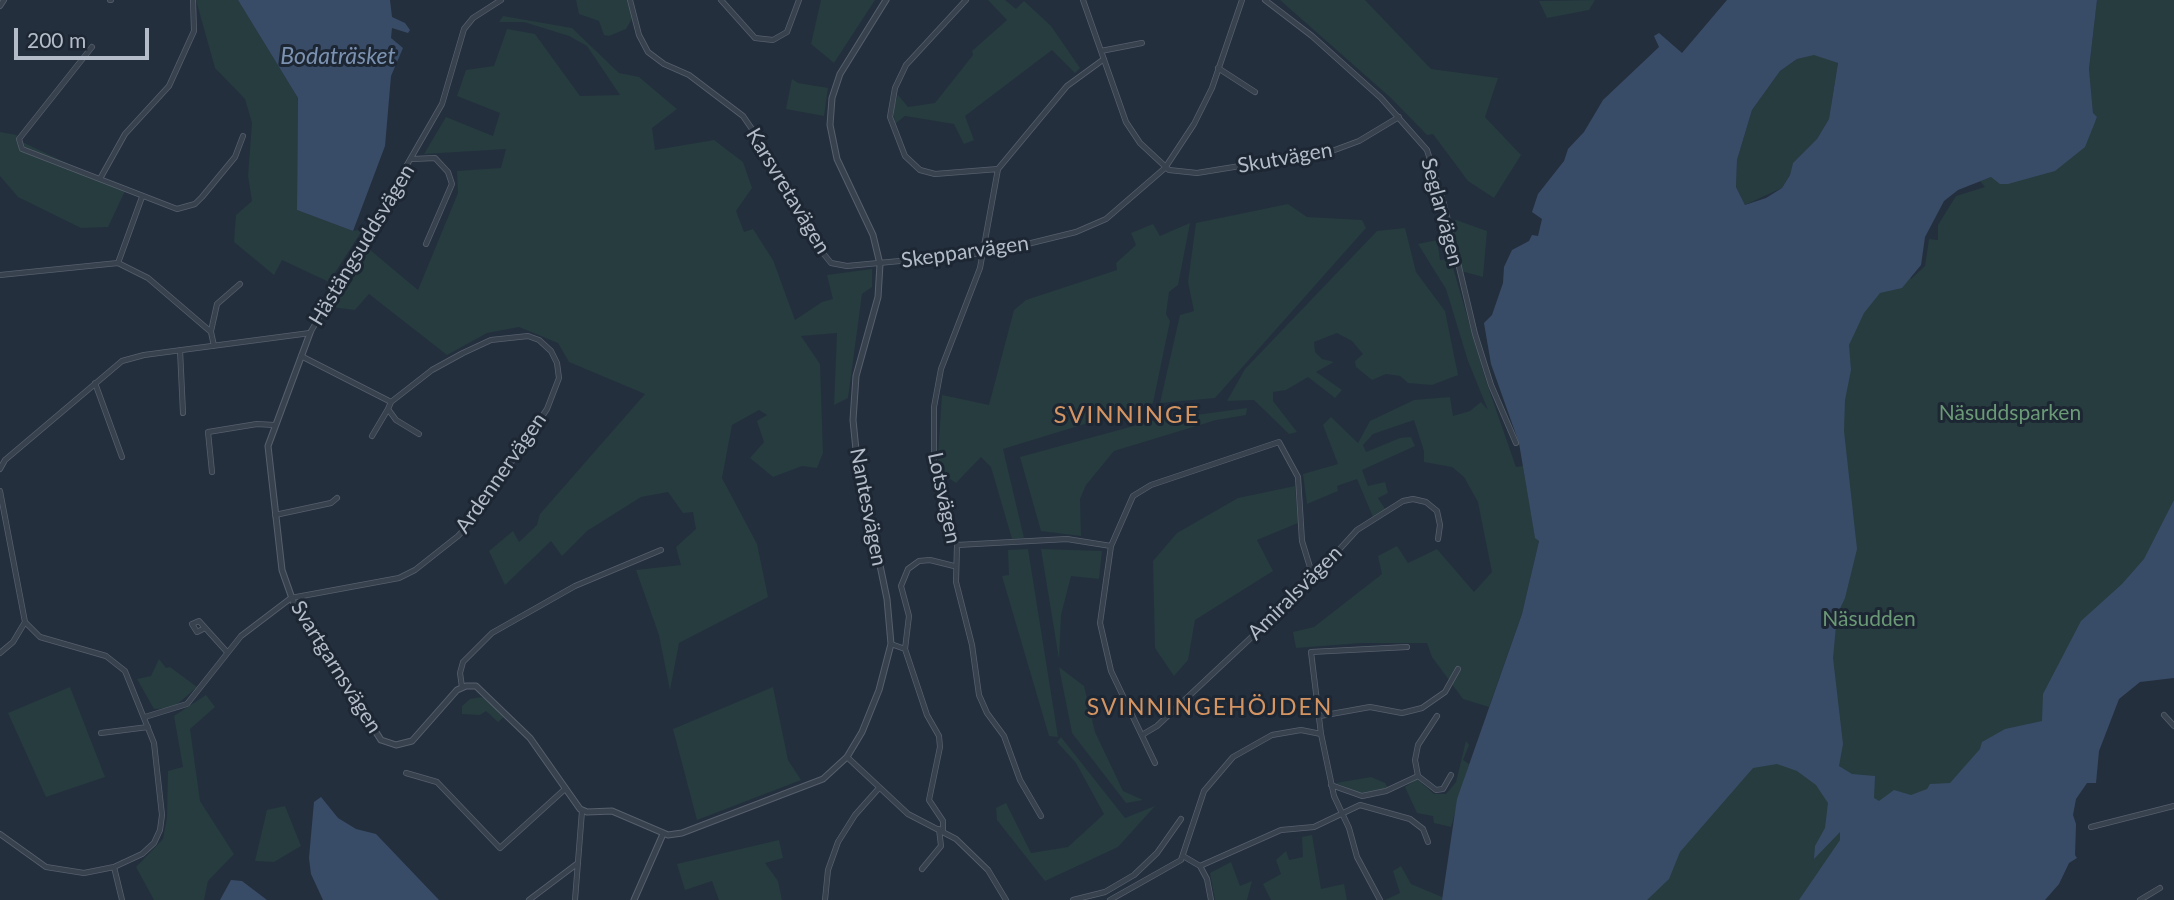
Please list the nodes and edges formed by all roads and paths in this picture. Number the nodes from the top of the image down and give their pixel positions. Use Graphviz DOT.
graph roads {
  1 [pos="4,0"];
  2 [pos="193,0"];
  3 [pos="501,0"];
  4 [pos="630,0"];
  5 [pos="721,0"];
  6 [pos="799,0"];
  7 [pos="886,0"];
  8 [pos="966,0"];
  9 [pos="1083,0"];
  10 [pos="1242,0"];
  11 [pos="1265,0"];
  12 [pos="0,6"];
  13 [pos="1142,43"];
  14 [pos="92,47"];
  15 [pos="1101,51"];
  16 [pos="1104,59"];
  17 [pos="1218,68"];
  18 [pos="1255,92"];
  19 [pos="1399,117"];
  20 [pos="243,136"];
  21 [pos="413,159"];
  22 [pos="1165,168"];
  23 [pos="998,169"];
  24 [pos="101,177"];
  25 [pos="142,197"];
  26 [pos="426,244"];
  27 [pos="984,254"];
  28 [pos="118,263"];
  29 [pos="880,264"];
  30 [pos="0,275"];
  31 [pos="240,284"];
  32 [pos="211,332"];
  33 [pos="310,333"];
  34 [pos="214,346"];
  35 [pos="180,350"];
  36 [pos="301,356"];
  37 [pos="95,383"];
  38 [pos="391,402"];
  39 [pos="388,409"];
  40 [pos="183,413"];
  41 [pos="274,425"];
  42 [pos="419,434"];
  43 [pos="373,436"];
  44 [pos="1516,443"];
  45 [pos="122,457"];
  46 [pos="3,461"];
  47 [pos="0,469"];
  48 [pos="212,472"];
  49 [pos="0,491"];
  50 [pos="337,498"];
  51 [pos="275,515"];
  52 [pos="1438,539"];
  53 [pos="957,545"];
  54 [pos="1111,546"];
  55 [pos="661,550"];
  56 [pos="954,566"];
  57 [pos="1313,577"];
  58 [pos="291,598"];
  59 [pos="25,622"];
  60 [pos="205,628"];
  61 [pos="891,644"];
  62 [pos="1407,647"];
  63 [pos="905,649"];
  64 [pos="227,652"];
  65 [pos="0,653"];
  66 [pos="1458,669"];
  67 [pos="462,687"];
  68 [pos="2164,715"];
  69 [pos="1320,716"];
  70 [pos="1437,716"];
  71 [pos="145,718"];
  72 [pos="2174,726"];
  73 [pos="148,727"];
  74 [pos="101,733"];
  75 [pos="1321,734"];
  76 [pos="1142,735"];
  77 [pos="847,757"];
  78 [pos="1155,763"];
  79 [pos="406,773"];
  80 [pos="1451,775"];
  81 [pos="1418,776"];
  82 [pos="1331,784"];
  83 [pos="879,788"];
  84 [pos="565,789"];
  85 [pos="2174,806"];
  86 [pos="582,811"];
  87 [pos="1342,813"];
  88 [pos="1041,816"];
  89 [pos="1181,820"];
  90 [pos="2091,827"];
  91 [pos="941,829"];
  92 [pos="0,834"];
  93 [pos="663,834"];
  94 [pos="1428,842"];
  95 [pos="1183,856"];
  96 [pos="579,862"];
  97 [pos="1200,866"];
  98 [pos="114,867"];
  99 [pos="922,869"];
  100 [pos="2160,888"];
  101 [pos="122,900"];
  102 [pos="529,900"];
  103 [pos="575,900"];
  104 [pos="634,900"];
  105 [pos="825,900"];
  106 [pos="1006,900"];
  107 [pos="1073,900"];
  108 [pos="1110,900"];
  109 [pos="1211,900"];
  110 [pos="1380,900"];
  111 [pos="2140,900"];
  1 -- 12 [label="street"];
  2 -- 24 [label="street"];
  3 -- 21 [label="street, Hästängsuddsvägen"];
  4 -- 29 [label="street, Karsvretavägen"];
  5 -- 6 [label="street"];
  7 -- 29 [label="street, Nantesvägen"];
  8 -- 23 [label="street"];
  9 -- 15 [label="street"];
  10 -- 17 [label="street, Skepparvägen"];
  11 -- 19 [label="street, Seglarvägen"];
  13 -- 15 [label="street"];
  14 -- 24 [label="street"];
  15 -- 16 [label="street"];
  16 -- 22 [label="street"];
  16 -- 23 [label="street"];
  17 -- 18 [label="street"];
  17 -- 22 [label="street, Skepparvägen"];
  19 -- 22 [label="street, Skutvägen"];
  19 -- 44 [label="street, Seglarvägen"];
  20 -- 25 [label="street"];
  21 -- 26 [label="street"];
  21 -- 33 [label="street, Hästängsuddsvägen"];
  22 -- 27 [label="street, Skepparvägen"];
  23 -- 27 [label="street, Lotsvägen"];
  24 -- 25 [label="street"];
  25 -- 28 [label="street"];
  27 -- 29 [label="street, Skepparvägen"];
  27 -- 53 [label="street, Lotsvägen"];
  28 -- 30 [label="street"];
  28 -- 32 [label="street"];
  29 -- 61 [label="street, Nantesvägen"];
  31 -- 32 [label="street"];
  32 -- 34 [label="street"];
  33 -- 34 [label="street, Hästängsuddsvägen"];
  33 -- 36 [label="street, Svartgarnsvägen"];
  34 -- 35 [label="street, Hästängsuddsvägen"];
  35 -- 37 [label="street, Hästängsuddsvägen"];
  35 -- 40 [label="street"];
  36 -- 38 [label="street"];
  36 -- 41 [label="street, Svartgarnsvägen"];
  37 -- 45 [label="street"];
  37 -- 46 [label="street, Hästängsuddsvägen"];
  38 -- 39 [label="street, Ardennervägen"];
  38 -- 58 [label="street, Ardennervägen"];
  39 -- 42 [label="street"];
  39 -- 43 [label="street, Ardennervägen"];
  41 -- 48 [label="street"];
  41 -- 51 [label="street, Svartgarnsvägen"];
  46 -- 47 [label="street, Hästängsuddsvägen"];
  49 -- 59 [label="street"];
  50 -- 51 [label="street"];
  51 -- 58 [label="street, Svartgarnsvägen"];
  52 -- 57 [label="street, Amiralsvägen"];
  53 -- 54 [label="street"];
  53 -- 56 [label="street, Lotsvägen"];
  54 -- 57 [label="street"];
  54 -- 76 [label="street"];
  55 -- 67 [label="street"];
  56 -- 63 [label="street"];
  56 -- 88 [label="street, Lotsvägen"];
  57 -- 76 [label="street, Amiralsvägen"];
  58 -- 64 [label="street, Ardennervägen"];
  58 -- 67 [label="street, Svartgarnsvägen"];
  59 -- 65 [label="street"];
  59 -- 71 [label="street"];
  60 -- 64 [label="street"];
  61 -- 63 [label="street"];
  61 -- 77 [label="street, Nantesvägen"];
  62 -- 69 [label="street"];
  63 -- 91 [label="street"];
  64 -- 71 [label="street, Ardennervägen"];
  66 -- 69 [label="street"];
  67 -- 84 [label="street"];
  68 -- 72 [label="street"];
  69 -- 75 [label="street"];
  70 -- 81 [label="street"];
  71 -- 73 [label="street"];
  73 -- 74 [label="street"];
  73 -- 98 [label="street"];
  75 -- 82 [label="street"];
  75 -- 95 [label="street"];
  76 -- 78 [label="street"];
  77 -- 83 [label="street"];
  77 -- 93 [label="street, Nantesvägen"];
  79 -- 84 [label="street"];
  80 -- 81 [label="street"];
  81 -- 82 [label="street"];
  82 -- 87 [label="street"];
  83 -- 91 [label="street"];
  83 -- 105 [label="street"];
  84 -- 86 [label="street"];
  85 -- 90 [label="street"];
  86 -- 93 [label="street"];
  86 -- 96 [label="street"];
  87 -- 94 [label="street"];
  87 -- 97 [label="street"];
  87 -- 110 [label="street"];
  89 -- 107 [label="street"];
  91 -- 99 [label="street"];
  91 -- 106 [label="street"];
  92 -- 98 [label="street"];
  93 -- 104 [label="street"];
  95 -- 97 [label="street"];
  95 -- 108 [label="street"];
  96 -- 102 [label="street"];
  96 -- 103 [label="street"];
  97 -- 109 [label="street"];
  98 -- 101 [label="street"];
  100 -- 111 [label="street"];
}
